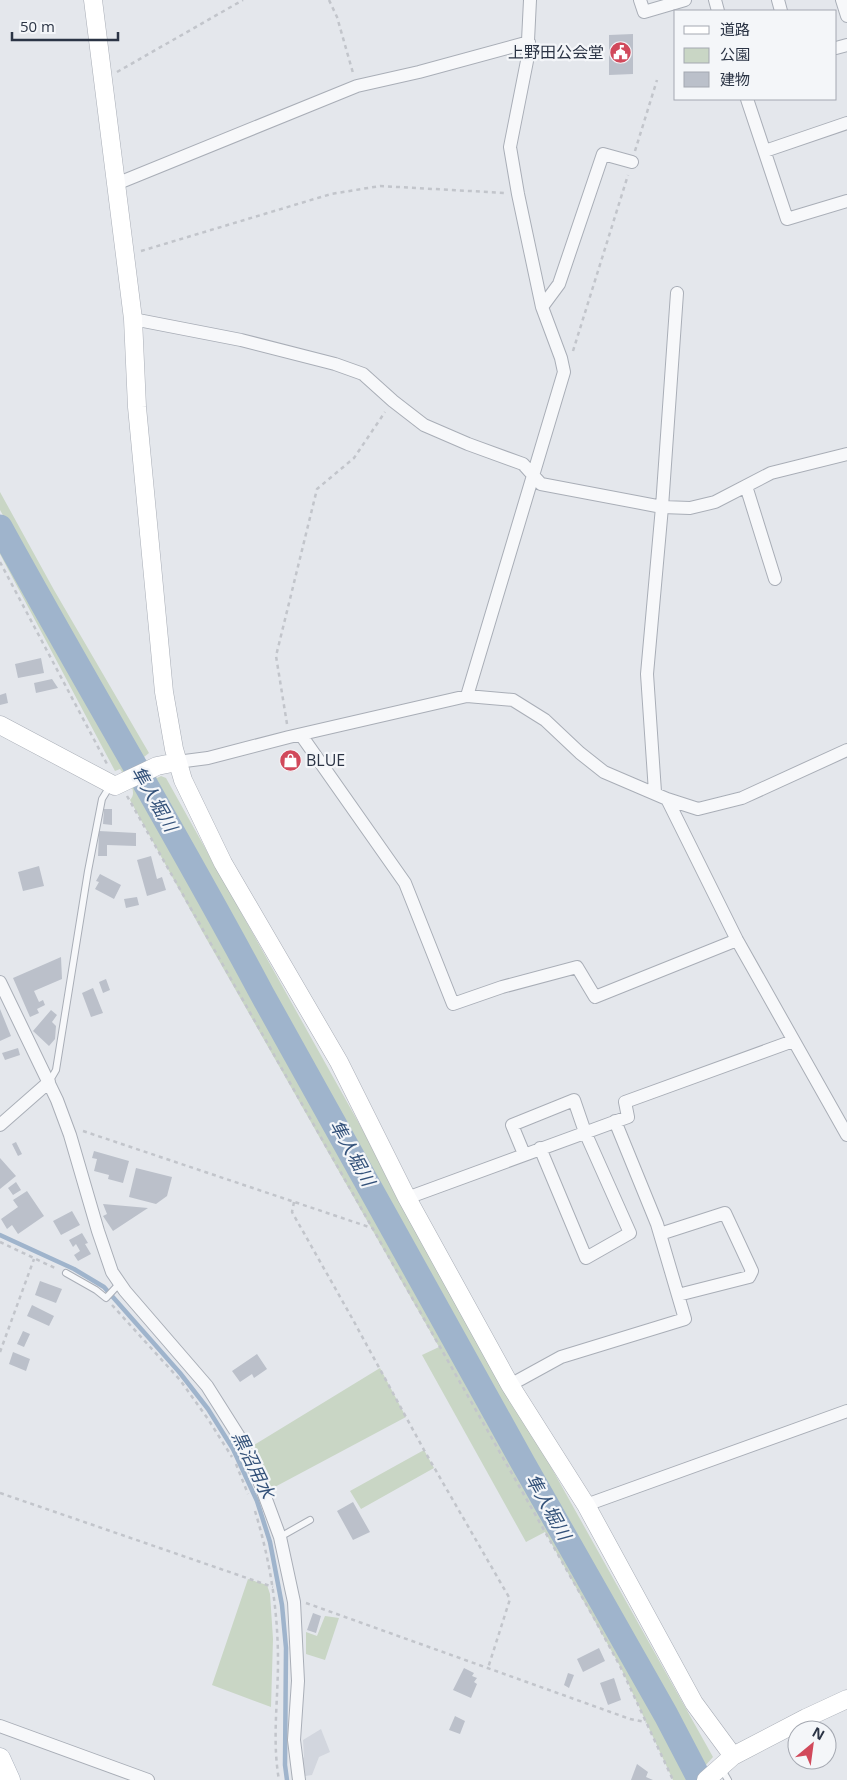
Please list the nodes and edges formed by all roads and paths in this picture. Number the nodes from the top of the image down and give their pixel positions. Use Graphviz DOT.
graph roads {
  1 [pos="93,0"];
  2 [pos="243,0"];
  3 [pos="329,0"];
  4 [pos="530,0"];
  5 [pos="640,0"];
  6 [pos="685,0"];
  7 [pos="842,0"];
  8 [pos="847,16"];
  9 [pos="529,42"];
  10 [pos="103,80"];
  11 [pos="657,80"];
  12 [pos="357,86"];
  13 [pos="747,100"];
  14 [pos="847,122"];
  15 [pos="765,151"];
  16 [pos="632,162"];
  17 [pos="116,184"];
  18 [pos="518,194"];
  19 [pos="847,201"];
  20 [pos="125,256"];
  21 [pos="677,293"];
  22 [pos="542,307"];
  23 [pos="133,319"];
  24 [pos="564,372"];
  25 [pos="393,401"];
  26 [pos="847,454"];
  27 [pos="533,474"];
  28 [pos="746,486"];
  29 [pos="662,507"];
  30 [pos="0,562"];
  31 [pos="774,579"];
  32 [pos="466,696"];
  33 [pos="0,725"];
  34 [pos="295,736"];
  35 [pos="847,750"];
  36 [pos="177,762"];
  37 [pos="118,784"];
  38 [pos="655,792"];
  39 [pos="667,799"];
  40 [pos="737,940"];
  41 [pos="0,982"];
  42 [pos="793,1040"];
  43 [pos="49,1082"];
  44 [pos="615,1121"];
  45 [pos="0,1125"];
  46 [pos="585,1132"];
  47 [pos="70,1135"];
  48 [pos="847,1135"];
  49 [pos="540,1148"];
  50 [pos="524,1154"];
  51 [pos="407,1198"];
  52 [pos="294,1202"];
  53 [pos="372,1228"];
  54 [pos="660,1234"];
  55 [pos="0,1242"];
  56 [pos="34,1259"];
  57 [pos="66,1273"];
  58 [pos="116,1287"];
  59 [pos="678,1295"];
  60 [pos="107,1297"];
  61 [pos="0,1352"];
  62 [pos="510,1386"];
  63 [pos="847,1410"];
  64 [pos="0,1493"];
  65 [pos="251,1500"];
  66 [pos="586,1505"];
  67 [pos="254,1509"];
  68 [pos="310,1520"];
  69 [pos="280,1538"];
  70 [pos="274,1588"];
  71 [pos="294,1602"];
  72 [pos="488,1668"];
  73 [pos="847,1699"];
  74 [pos="646,1722"];
  75 [pos="0,1726"];
  76 [pos="0,1758"];
  77 [pos="727,1768"];
  78 [pos="10,1780"];
  79 [pos="148,1780"];
  80 [pos="280,1780"];
  81 [pos="299,1780"];
  82 [pos="673,1780"];
  83 [pos="706,1780"];
  1 -- 10 [label="street"];
  2 -- 10 [label="path"];
  3 -- 12 [label="path"];
  4 -- 9 [label="street"];
  5 -- 6 [label="street"];
  7 -- 8 [label="street"];
  9 -- 12 [label="street"];
  9 -- 18 [label="street"];
  10 -- 17 [label="street"];
  11 -- 16 [label="path"];
  12 -- 17 [label="street"];
  13 -- 15 [label="street"];
  14 -- 15 [label="street"];
  15 -- 19 [label="street"];
  16 -- 22 [label="street"];
  16 -- 24 [label="path"];
  17 -- 20 [label="street"];
  18 -- 20 [label="path"];
  18 -- 22 [label="street"];
  20 -- 23 [label="street"];
  21 -- 29 [label="street"];
  22 -- 24 [label="street"];
  23 -- 25 [label="street"];
  23 -- 36 [label="street"];
  24 -- 27 [label="street"];
  25 -- 27 [label="street"];
  25 -- 34 [label="path"];
  26 -- 28 [label="street"];
  27 -- 29 [label="street"];
  27 -- 32 [label="street"];
  28 -- 29 [label="street"];
  28 -- 31 [label="street"];
  29 -- 38 [label="street"];
  30 -- 37 [label="path"];
  32 -- 34 [label="street"];
  32 -- 38 [label="street"];
  33 -- 37 [label="street"];
  34 -- 36 [label="street"];
  34 -- 40 [label="street"];
  35 -- 39 [label="street"];
  36 -- 37 [label="street"];
  36 -- 51 [label="street"];
  37 -- 43 [label="lane"];
  37 -- 53 [label="path"];
  38 -- 39 [label="street"];
  39 -- 40 [label="street"];
  40 -- 42 [label="street"];
  41 -- 43 [label="street"];
  42 -- 44 [label="street"];
  42 -- 48 [label="street"];
  43 -- 45 [label="street"];
  43 -- 47 [label="street"];
  44 -- 46 [label="street"];
  44 -- 54 [label="street"];
  46 -- 49 [label="street"];
  46 -- 49 [label="street"];
  46 -- 50 [label="street"];
  47 -- 52 [label="path"];
  47 -- 58 [label="street"];
  49 -- 50 [label="street"];
  50 -- 51 [label="street"];
  51 -- 62 [label="street"];
  52 -- 53 [label="path"];
  52 -- 72 [label="path"];
  53 -- 74 [label="path"];
  54 -- 59 [label="street"];
  54 -- 59 [label="street"];
  55 -- 56 [label="path"];
  56 -- 57 [label="path"];
  56 -- 61 [label="path"];
  57 -- 60 [label="lane"];
  58 -- 60 [label="lane"];
  58 -- 69 [label="street"];
  59 -- 62 [label="street"];
  60 -- 65 [label="path"];
  62 -- 66 [label="street"];
  63 -- 66 [label="street"];
  64 -- 70 [label="path"];
  66 -- 77 [label="street"];
  67 -- 70 [label="path"];
  68 -- 69 [label="lane"];
  69 -- 71 [label="street"];
  70 -- 80 [label="path"];
  71 -- 72 [label="path"];
  71 -- 81 [label="street"];
  72 -- 74 [label="path"];
  73 -- 77 [label="street"];
  74 -- 82 [label="path"];
  75 -- 79 [label="street"];
  76 -- 78 [label="main road"];
  77 -- 83 [label="street"];
}
